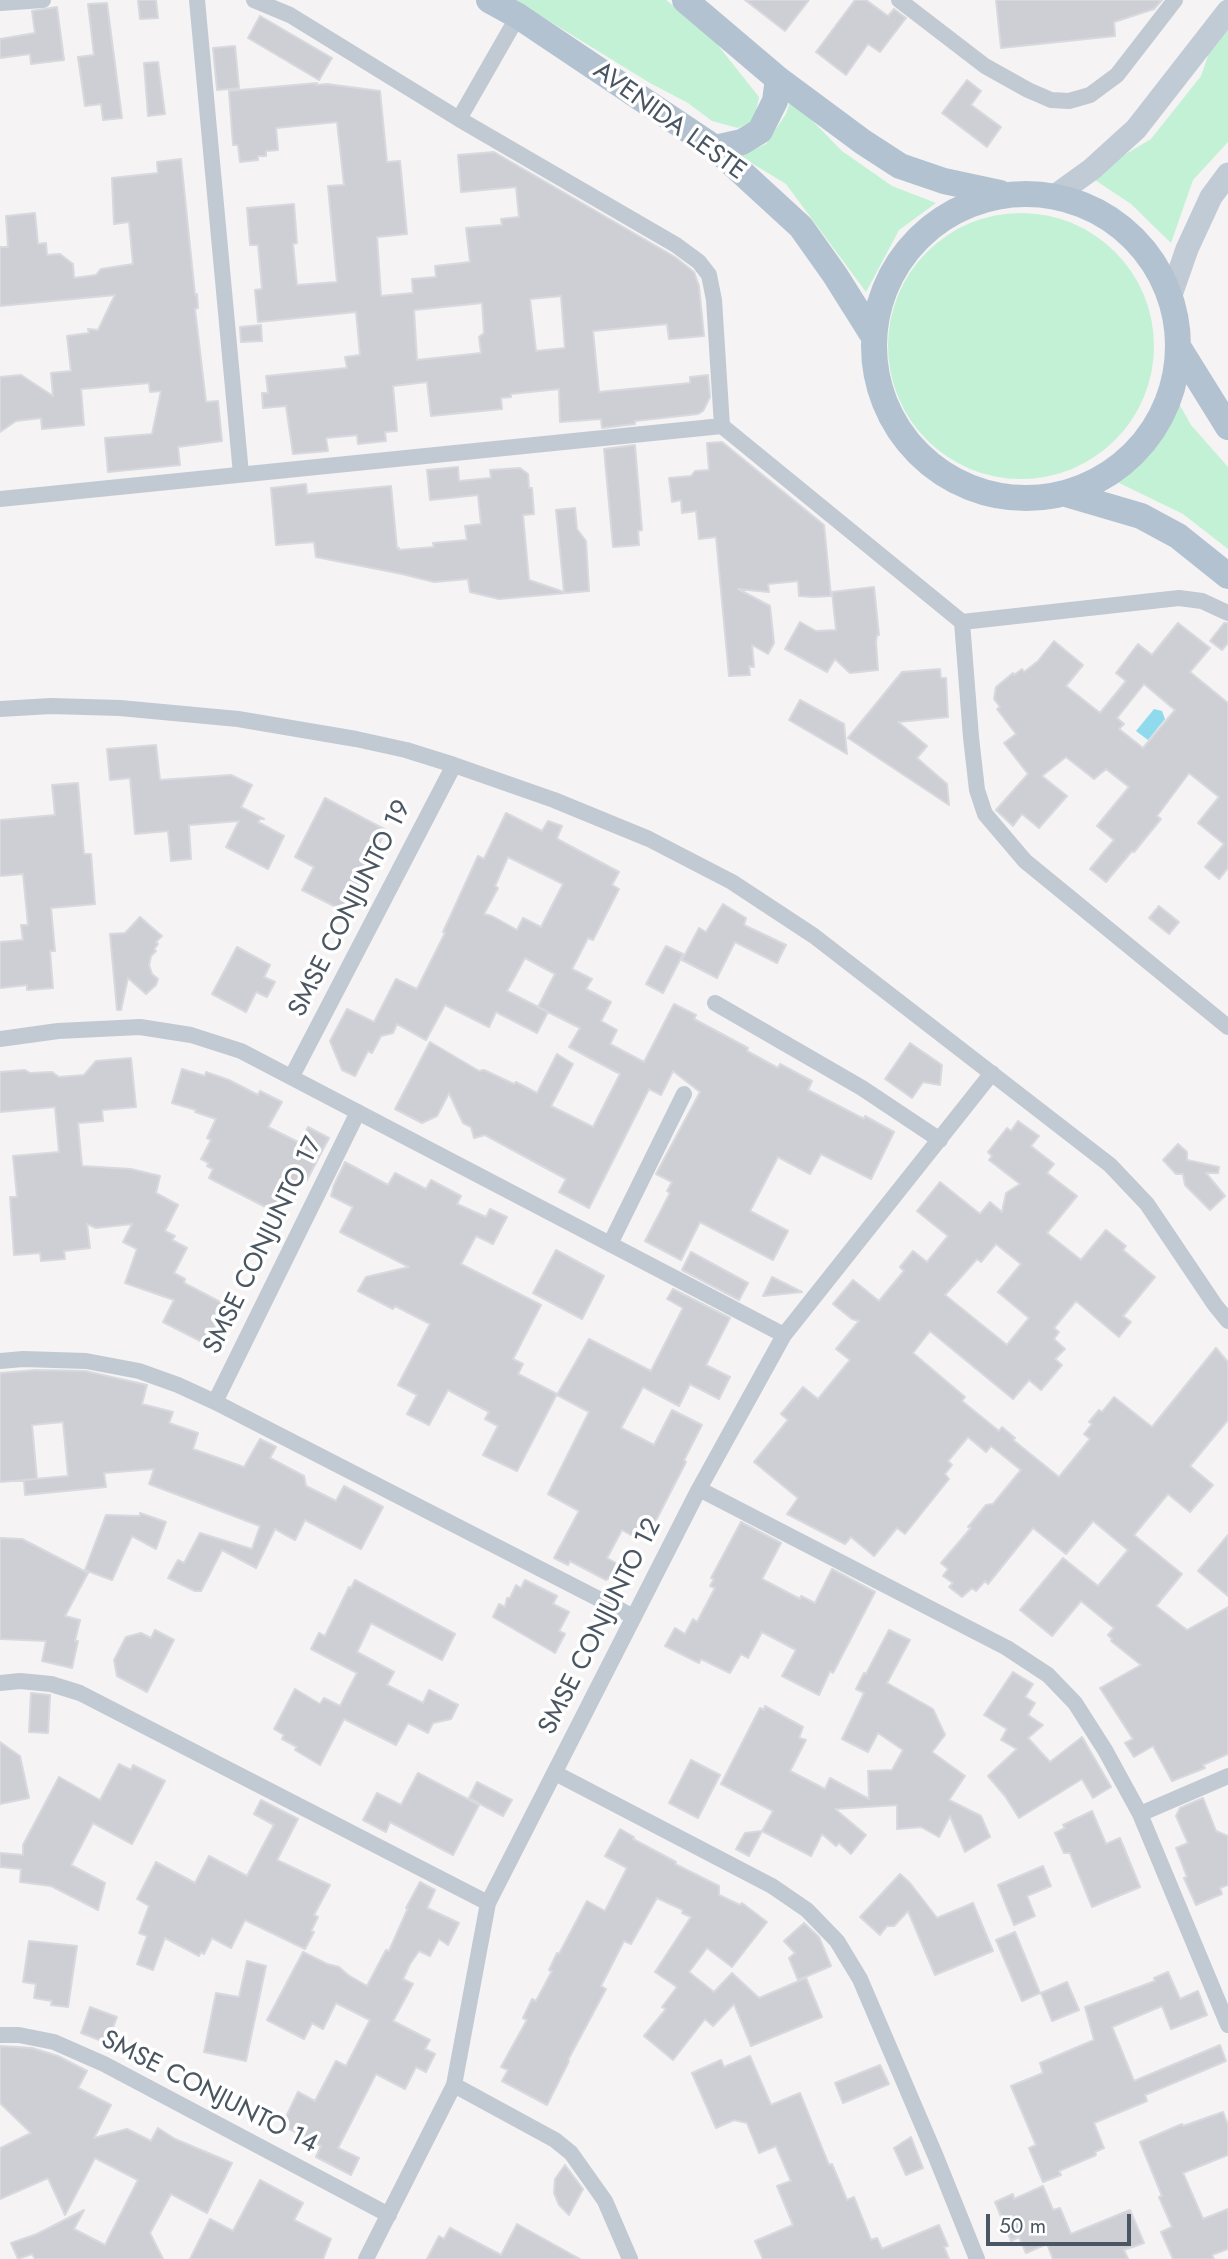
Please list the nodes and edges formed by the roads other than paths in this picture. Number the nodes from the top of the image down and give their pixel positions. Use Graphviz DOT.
graph roads {
  1 [pos="43,0"];
  2 [pos="197,0"];
  3 [pos="254,0"];
  4 [pos="489,0"];
  5 [pos="685,0"];
  6 [pos="899,0"];
  7 [pos="1175,0"];
  8 [pos="0,3"];
  9 [pos="1228,11"];
  10 [pos="518,16"];
  11 [pos="778,79"];
  12 [pos="459,118"];
  13 [pos="715,148"];
  14 [pos="1228,174"];
  15 [pos="1003,194"];
  16 [pos="1056,195"];
  17 [pos="1171,295"];
  18 [pos="874,337"];
  19 [pos="1179,348"];
  20 [pos="722,426"];
  21 [pos="1228,427"];
  22 [pos="241,474"];
  23 [pos="1066,494"];
  24 [pos="0,499"];
  25 [pos="1228,576"];
  26 [pos="1228,613"];
  27 [pos="961,622"];
  28 [pos="0,709"];
  29 [pos="454,765"];
  30 [pos="715,1003"];
  31 [pos="1228,1027"];
  32 [pos="0,1039"];
  33 [pos="992,1073"];
  34 [pos="292,1076"];
  35 [pos="684,1094"];
  36 [pos="358,1112"];
  37 [pos="940,1140"];
  38 [pos="610,1244"];
  39 [pos="1228,1321"];
  40 [pos="784,1335"];
  41 [pos="0,1362"];
  42 [pos="215,1402"];
  43 [pos="699,1489"];
  44 [pos="634,1617"];
  45 [pos="0,1684"];
  46 [pos="555,1773"];
  47 [pos="1228,1776"];
  48 [pos="1140,1814"];
  49 [pos="488,1903"];
  50 [pos="1228,2025"];
  51 [pos="0,2035"];
  52 [pos="454,2085"];
  53 [pos="389,2215"];
  54 [pos="366,2259"];
  55 [pos="630,2259"];
  56 [pos="976,2259"];
  1 -- 8 [label="street"];
  2 -- 22 [label="street"];
  3 -- 12 [label="street"];
  4 -- 10 [label="main road, AVENIDA LESTE"];
  5 -- 11 [label="main road"];
  6 -- 7 [label="street"];
  9 -- 16 [label="main road"];
  10 -- 12 [label="street"];
  10 -- 13 [label="main road, AVENIDA LESTE"];
  11 -- 13 [label="main road"];
  11 -- 15 [label="main road"];
  12 -- 20 [label="street"];
  13 -- 18 [label="main road, AVENIDA LESTE"];
  14 -- 17 [label="main road"];
  15 -- 16 [label="main road"];
  15 -- 18 [label="main road"];
  16 -- 17 [label="main road"];
  17 -- 19 [label="main road"];
  18 -- 23 [label="main road"];
  19 -- 21 [label="main road"];
  19 -- 23 [label="main road"];
  20 -- 22 [label="street"];
  20 -- 27 [label="street"];
  22 -- 24 [label="street"];
  23 -- 25 [label="main road"];
  26 -- 27 [label="street"];
  27 -- 31 [label="street"];
  28 -- 29 [label="street"];
  29 -- 33 [label="street"];
  29 -- 34 [label="street, SMSE CONJUNTO 19"];
  30 -- 37 [label="street"];
  32 -- 34 [label="street"];
  33 -- 37 [label="street, SMSE CONJUNTO 12"];
  33 -- 39 [label="street"];
  34 -- 36 [label="street"];
  35 -- 38 [label="street"];
  36 -- 38 [label="street"];
  36 -- 42 [label="street, SMSE CONJUNTO 17"];
  37 -- 40 [label="street, SMSE CONJUNTO 12"];
  38 -- 40 [label="street"];
  40 -- 43 [label="street, SMSE CONJUNTO 12"];
  41 -- 42 [label="street"];
  42 -- 44 [label="street"];
  43 -- 44 [label="street, SMSE CONJUNTO 12"];
  43 -- 48 [label="street"];
  44 -- 46 [label="street, SMSE CONJUNTO 12"];
  45 -- 49 [label="street"];
  46 -- 49 [label="street, SMSE CONJUNTO 12"];
  46 -- 56 [label="street"];
  47 -- 48 [label="street"];
  48 -- 50 [label="street"];
  49 -- 52 [label="street, SMSE CONJUNTO 12"];
  51 -- 53 [label="street, SMSE CONJUNTO 14"];
  52 -- 53 [label="street, SMSE CONJUNTO 12"];
  52 -- 55 [label="street"];
  53 -- 54 [label="street, SMSE CONJUNTO 12"];
}
